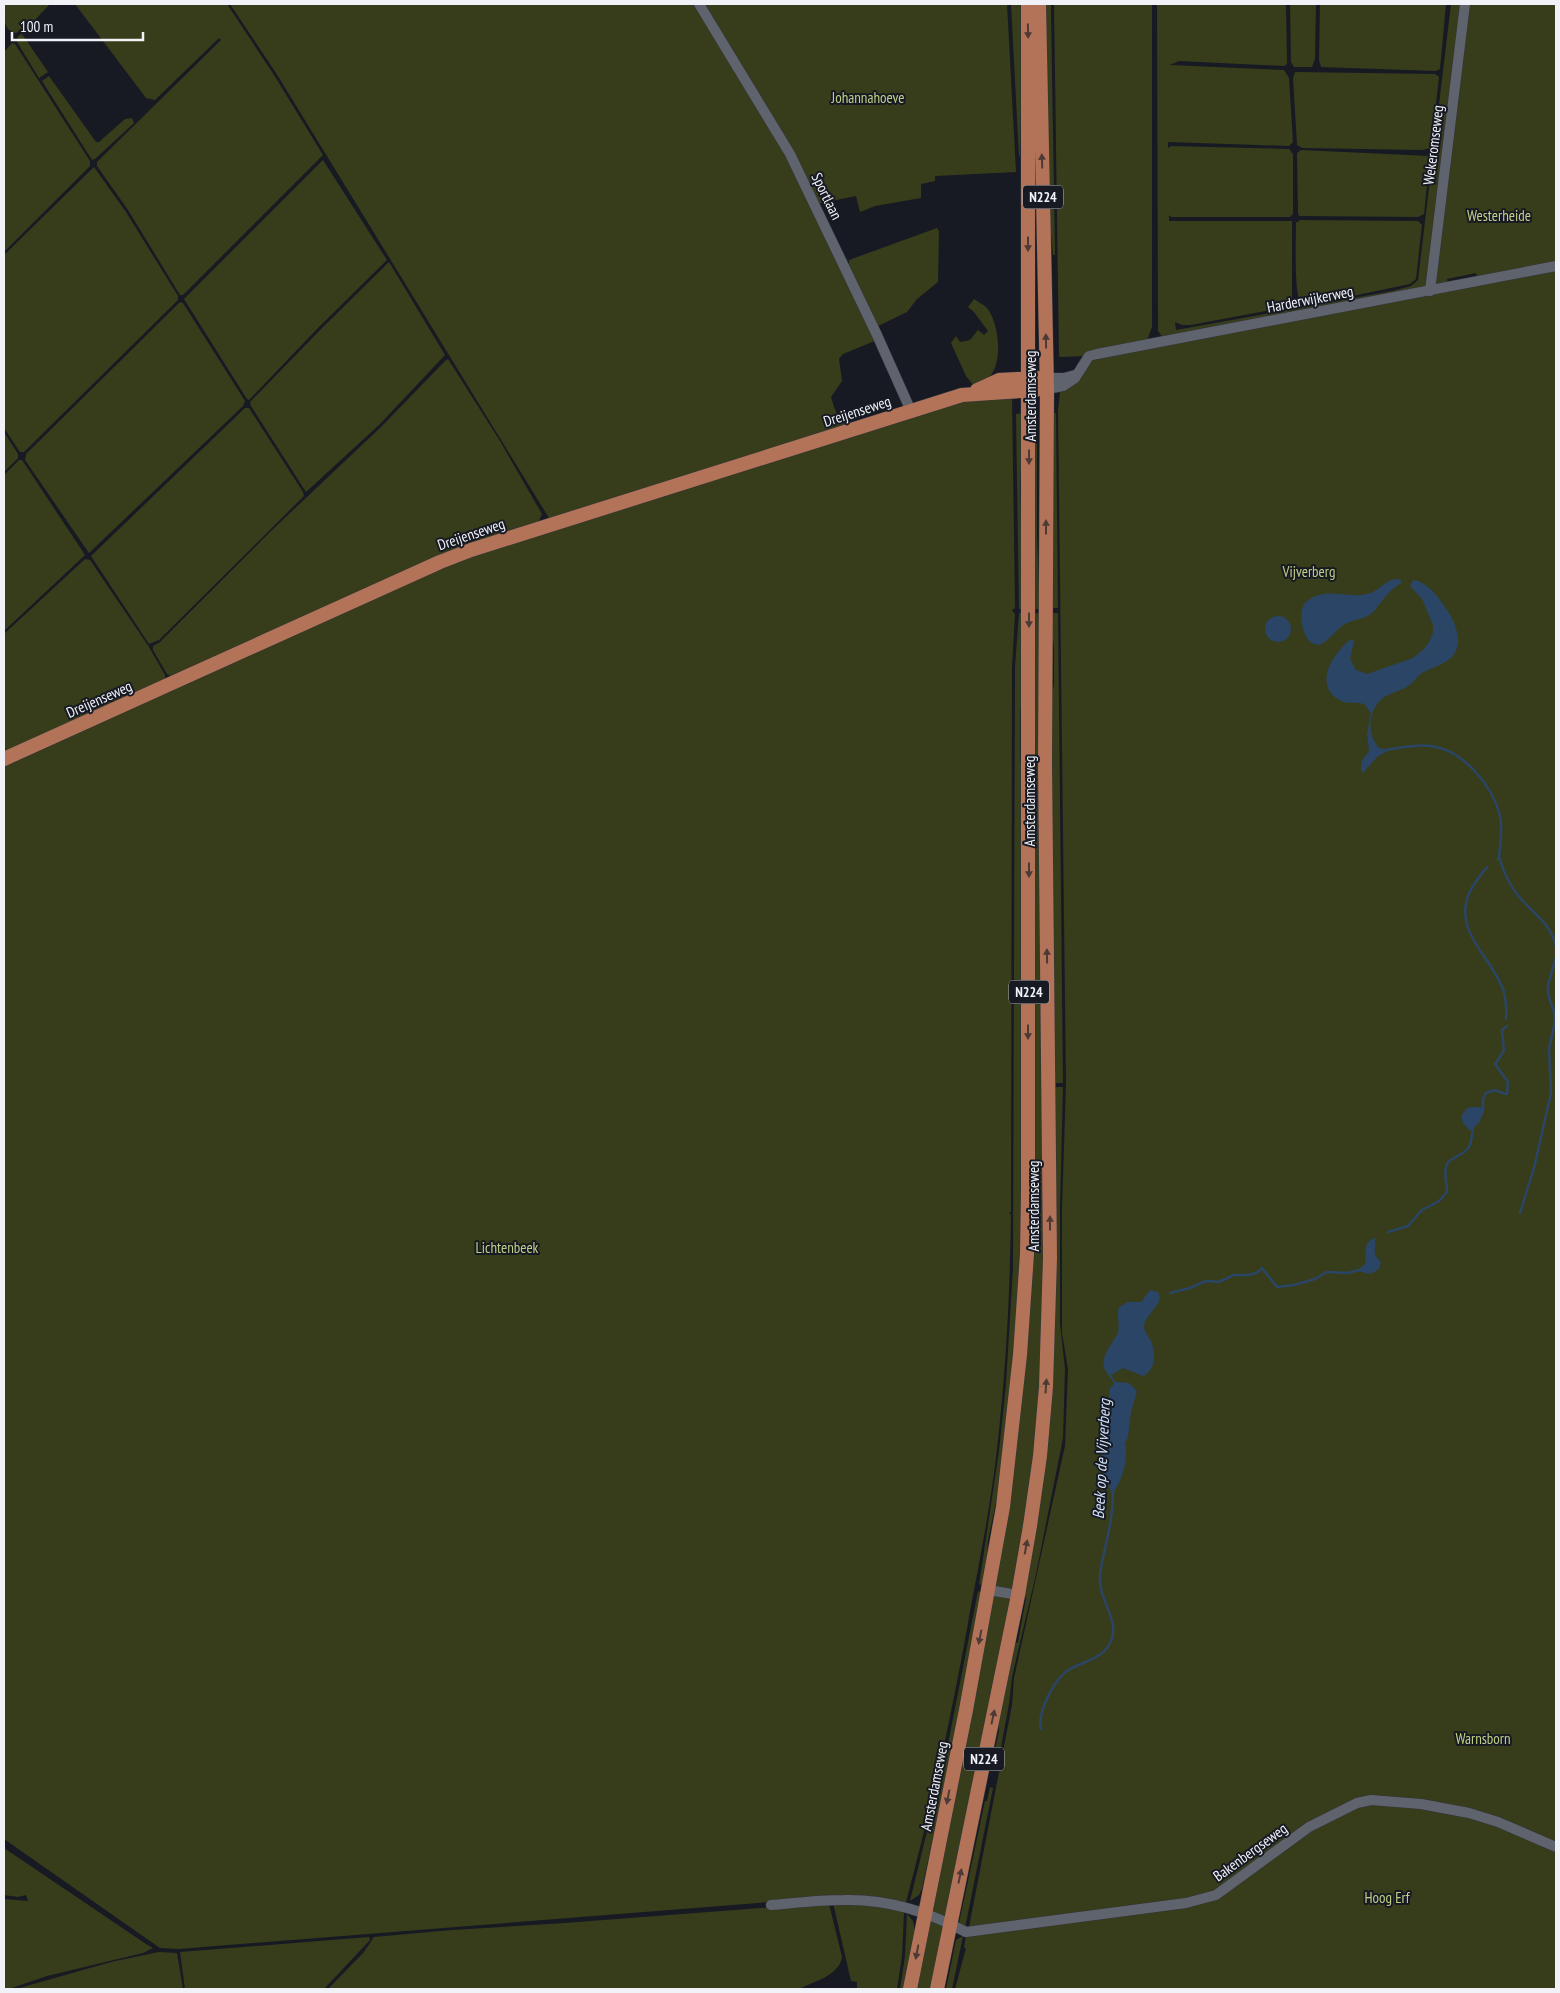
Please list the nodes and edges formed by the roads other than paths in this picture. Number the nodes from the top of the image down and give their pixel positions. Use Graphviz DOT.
graph roads {
  1 [pos="699,4"];
  2 [pos="1028,4"];
  3 [pos="1040,4"];
  4 [pos="1465,4"];
  5 [pos="1556,266"];
  6 [pos="1430,291"];
  7 [pos="1047,384"];
  8 [pos="1029,385"];
  9 [pos="911,410"];
  10 [pos="4,760"];
  11 [pos="989,1590"];
  12 [pos="1018,1595"];
  13 [pos="1556,1846"];
  14 [pos="771,1905"];
  15 [pos="925,1914"];
  16 [pos="950,1924"];
  17 [pos="910,1989"];
  18 [pos="937,1989"];
  1 -- 9 [label="street, Sportlaan"];
  2 -- 8 [label="main road, Amsterdamseweg / N224, one-way"];
  7 -- 3 [label="main road, Amsterdamseweg / N224, one-way"];
  4 -- 6 [label="street, Wekeromseweg"];
  5 -- 6 [label="street, Harderwijkerweg"];
  6 -- 7 [label="street, Harderwijkerweg"];
  7 -- 8 [label="main road, Dreijenseweg"];
  12 -- 7 [label="main road, Amsterdamseweg / N224, one-way"];
  8 -- 9 [label="main road, Dreijenseweg"];
  8 -- 11 [label="main road, Amsterdamseweg / N224, one-way"];
  9 -- 10 [label="main road, Dreijenseweg"];
  11 -- 12 [label="street"];
  11 -- 15 [label="main road, Amsterdamseweg / N224, one-way"];
  16 -- 12 [label="main road, Amsterdamseweg / N224, one-way"];
  13 -- 16 [label="street, Bakenbergseweg"];
  14 -- 15 [label="street, Bakenbergseweg"];
  15 -- 16 [label="street, Bakenbergseweg"];
  15 -- 17 [label="main road, Amsterdamseweg / N224, one-way"];
  16 -- 18 [label="main road, Amsterdamseweg / N224"];
}
